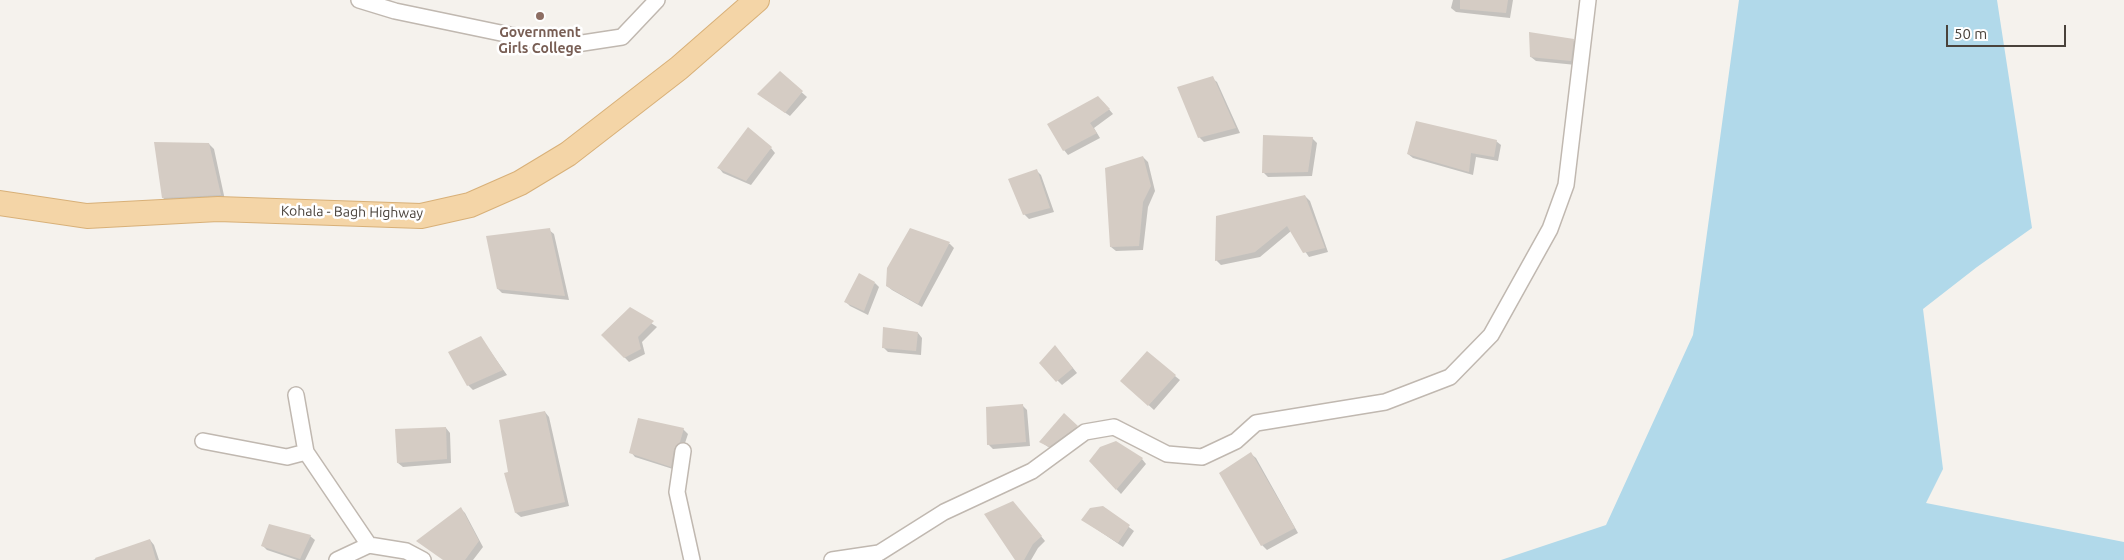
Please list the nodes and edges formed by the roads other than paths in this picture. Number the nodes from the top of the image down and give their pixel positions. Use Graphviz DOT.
graph roads {
  1 [pos="359,0"];
  2 [pos="657,0"];
  3 [pos="757,0"];
  4 [pos="1588,0"];
  5 [pos="0,203"];
  6 [pos="296,395"];
  7 [pos="203,441"];
  8 [pos="683,451"];
  9 [pos="306,452"];
  10 [pos="369,545"];
  11 [pos="337,560"];
  12 [pos="423,560"];
  13 [pos="692,560"];
  14 [pos="832,560"];
  1 -- 2 [label="street"];
  3 -- 5 [label="main road, Kohala - Bagh Highway"];
  4 -- 14 [label="street"];
  6 -- 9 [label="street"];
  7 -- 9 [label="street"];
  8 -- 13 [label="street"];
  9 -- 10 [label="street"];
  10 -- 11 [label="street"];
  10 -- 12 [label="street"];
}
